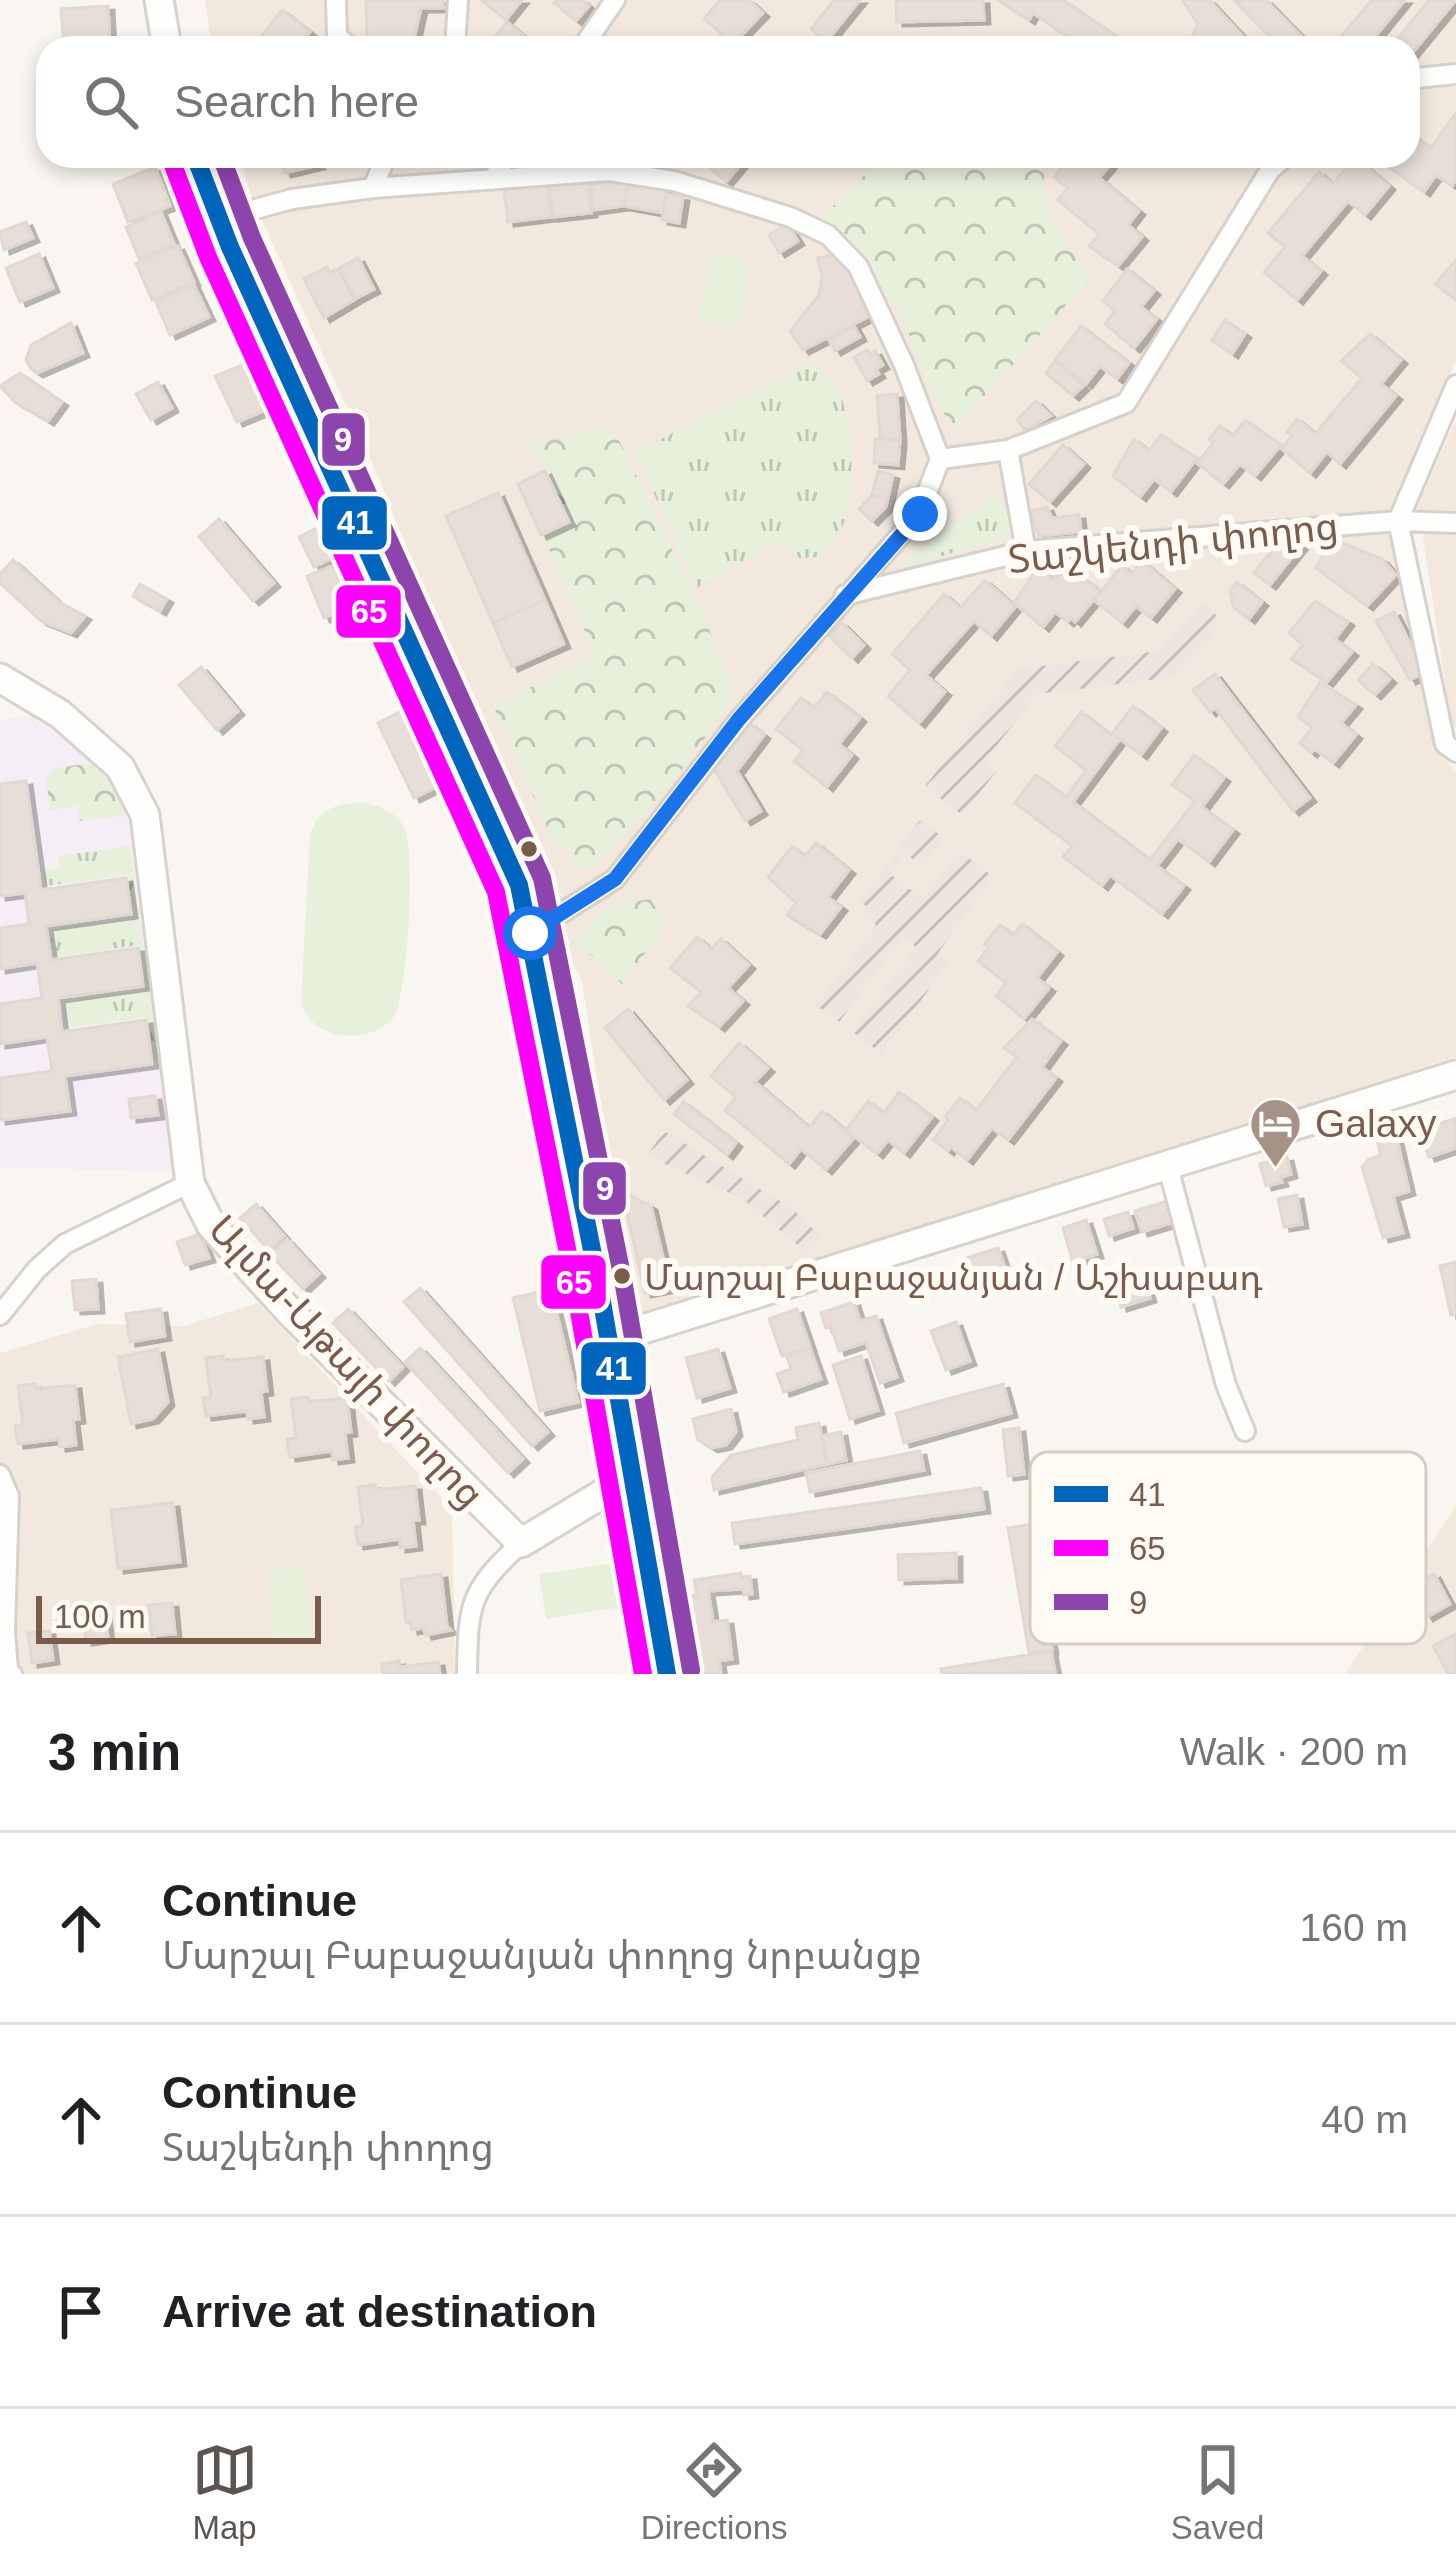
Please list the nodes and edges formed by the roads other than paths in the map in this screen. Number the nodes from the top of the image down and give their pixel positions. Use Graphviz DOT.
graph roads {
  1 [pos="159,0"];
  2 [pos="336,0"];
  3 [pos="458,0"];
  4 [pos="615,0"];
  5 [pos="165,36"];
  6 [pos="338,36"];
  7 [pos="456,36"];
  8 [pos="590,36"];
  9 [pos="1456,74"];
  10 [pos="1420,78"];
  11 [pos="200,168"];
  12 [pos="382,168"];
  13 [pos="500,168"];
  14 [pos="1272,168"];
  15 [pos="492,180"];
  16 [pos="374,188"];
  17 [pos="219,219"];
  18 [pos="1456,385"];
  19 [pos="1008,450"];
  20 [pos="940,458"];
  21 [pos="1398,520"];
  22 [pos="1456,523"];
  23 [pos="1027,551"];
  24 [pos="845,595"];
  25 [pos="0,678"];
  26 [pos="1456,752"];
  27 [pos="530,933"];
  28 [pos="1456,1075"];
  29 [pos="1168,1167"];
  30 [pos="190,1183"];
  31 [pos="0,1315"];
  32 [pos="608,1340"];
  33 [pos="1245,1431"];
  34 [pos="0,1475"];
  35 [pos="632,1476"];
  36 [pos="520,1543"];
  37 [pos="13,1674"];
  38 [pos="467,1674"];
  39 [pos="667,1674"];
  1 -- 5 [label="street"];
  2 -- 6 [label="street"];
  3 -- 7 [label="street"];
  4 -- 8 [label="street"];
  9 -- 10 [label="street"];
  11 -- 17 [label="street"];
  12 -- 16 [label="street"];
  13 -- 15 [label="street"];
  14 -- 19 [label="street"];
  15 -- 16 [label="street"];
  15 -- 20 [label="street"];
  16 -- 17 [label="street"];
  17 -- 27 [label="street"];
  18 -- 21 [label="street"];
  19 -- 20 [label="street"];
  19 -- 23 [label="street"];
  20 -- 24 [label="street"];
  21 -- 22 [label="street, Տաշկենդի փողոց"];
  21 -- 23 [label="street, Տաշկենդի փողոց"];
  21 -- 26 [label="street"];
  23 -- 24 [label="street, Տաշկենդի փողոց"];
  24 -- 27 [label="street"];
  25 -- 30 [label="street, Ալմա-Աթայի փողոց"];
  27 -- 32 [label="street"];
  28 -- 29 [label="street"];
  29 -- 32 [label="street"];
  29 -- 33 [label="street"];
  30 -- 31 [label="street"];
  30 -- 36 [label="street, Ալմա-Աթայի փողոց"];
  32 -- 35 [label="street"];
  34 -- 37 [label="street"];
  35 -- 36 [label="street"];
  35 -- 39 [label="street"];
  36 -- 38 [label="street"];
}
